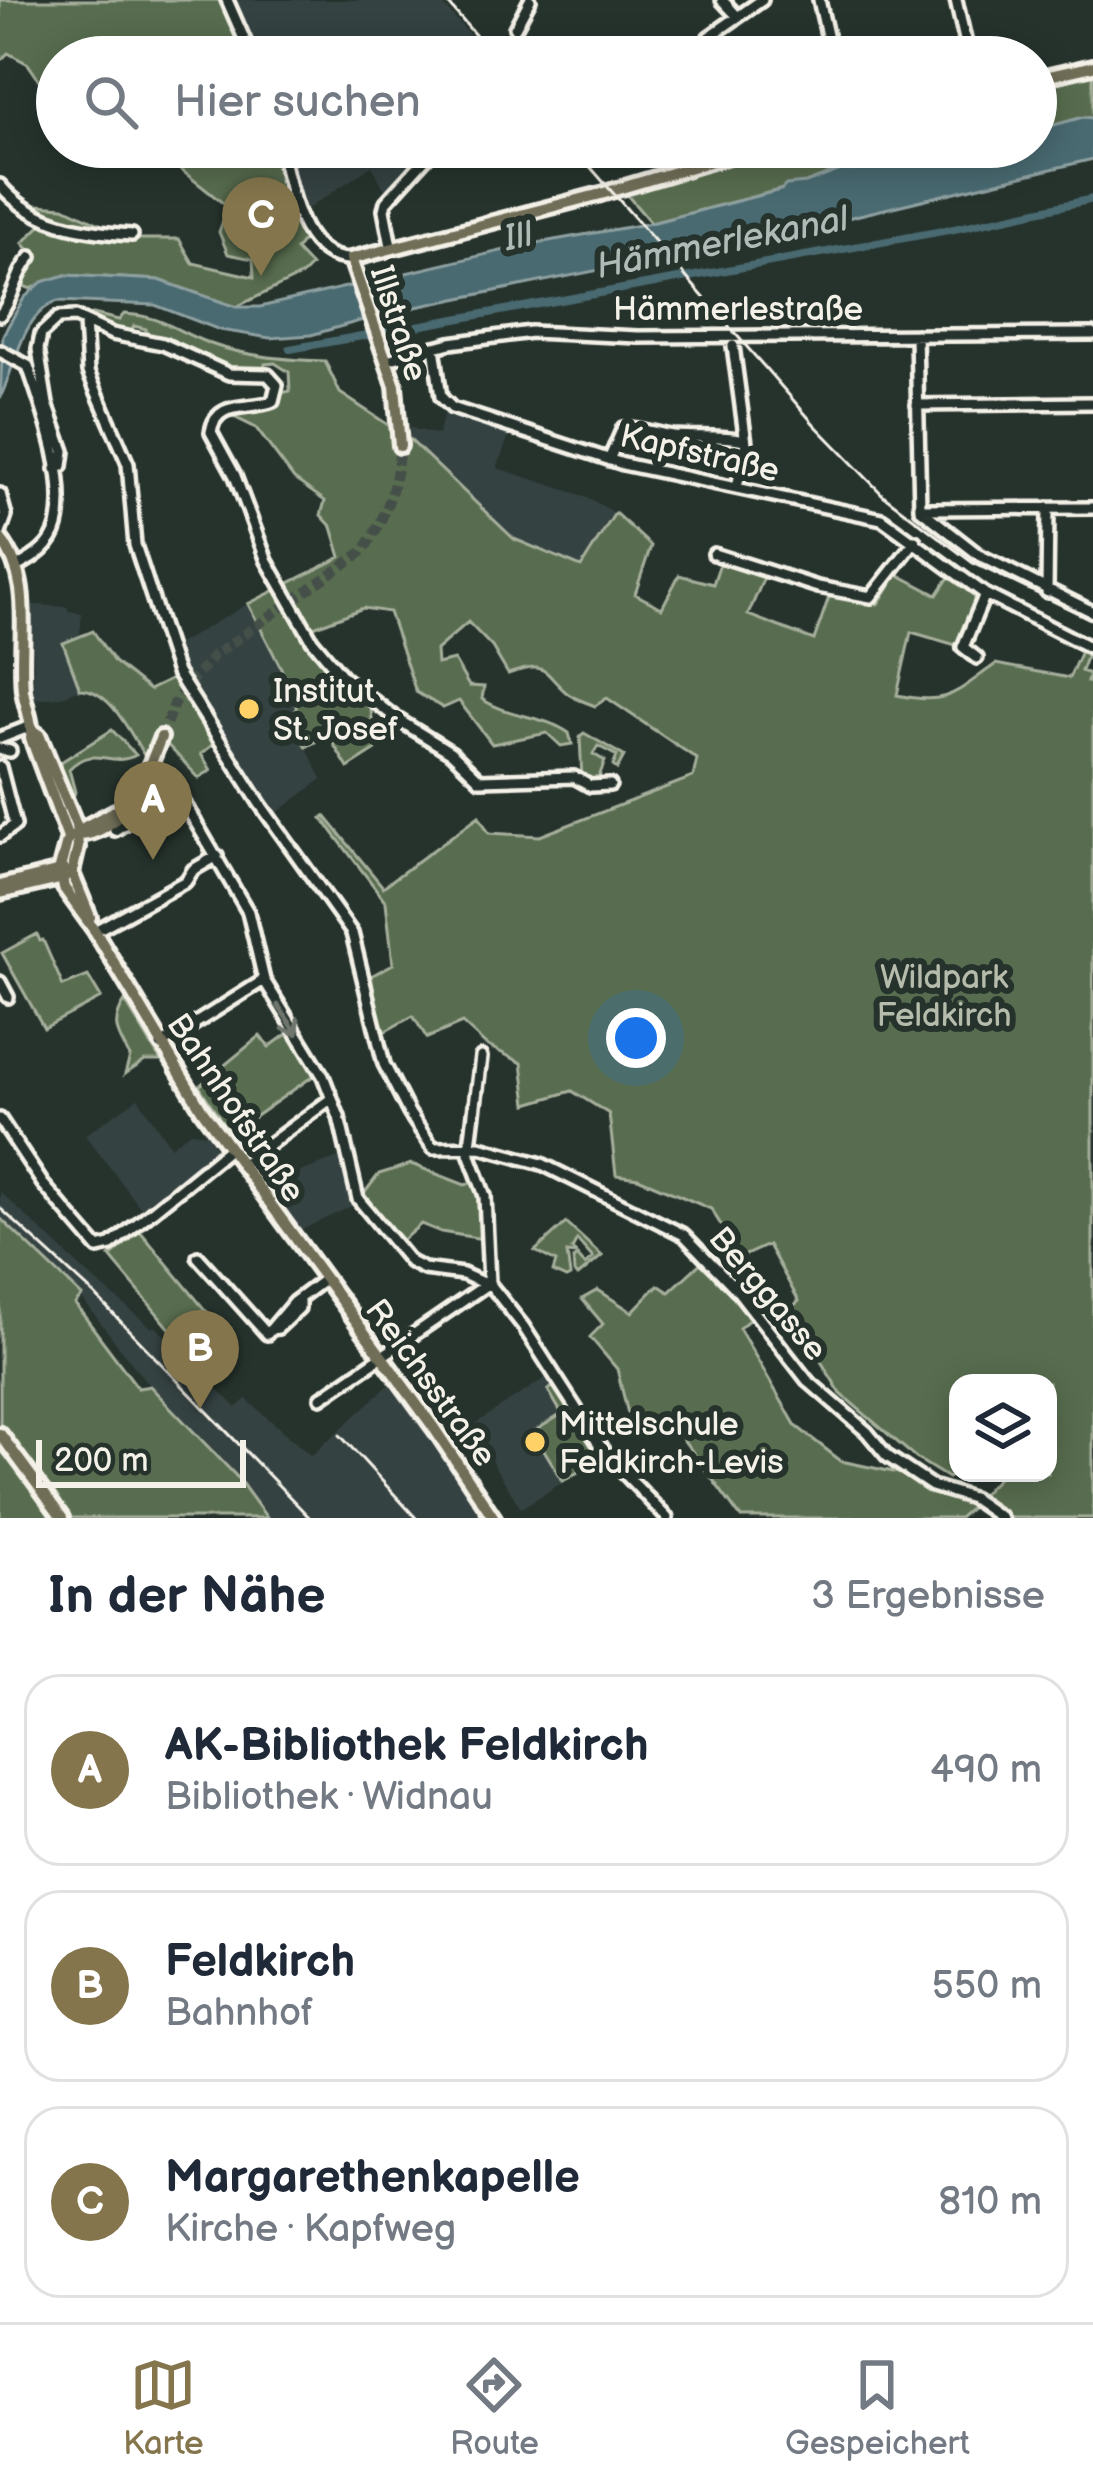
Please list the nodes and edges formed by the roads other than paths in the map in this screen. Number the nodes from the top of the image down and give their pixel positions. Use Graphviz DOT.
graph roads {
  1 [pos="227,0"];
  2 [pos="530,0"];
  3 [pos="722,0"];
  4 [pos="762,0"];
  5 [pos="820,0"];
  6 [pos="956,0"];
  7 [pos="738,16"];
  8 [pos="515,28"];
  9 [pos="243,36"];
  10 [pos="711,36"];
  11 [pos="828,36"];
  12 [pos="964,36"];
  13 [pos="1093,66"];
  14 [pos="1057,74"];
  15 [pos="287,168"];
  16 [pos="417,168"];
  17 [pos="682,168"];
  18 [pos="0,185"];
  19 [pos="132,235"];
  20 [pos="391,246"];
  21 [pos="31,257"];
  22 [pos="351,259"];
  23 [pos="0,315"];
  24 [pos="85,322"];
  25 [pos="1093,334"];
  26 [pos="916,335"];
  27 [pos="733,346"];
  28 [pos="434,347"];
  29 [pos="0,351"];
  30 [pos="387,360"];
  31 [pos="1093,403"];
  32 [pos="917,405"];
  33 [pos="745,440"];
  34 [pos="400,446"];
  35 [pos="609,460"];
  36 [pos="56,469"];
  37 [pos="737,488"];
  38 [pos="0,494"];
  39 [pos="1048,508"];
  40 [pos="1093,508"];
  41 [pos="920,509"];
  42 [pos="0,535"];
  43 [pos="915,541"];
  44 [pos="1047,547"];
  45 [pos="715,554"];
  46 [pos="18,566"];
  47 [pos="1034,586"];
  48 [pos="1047,592"];
  49 [pos="985,594"];
  50 [pos="1093,612"];
  51 [pos="1093,649"];
  52 [pos="976,658"];
  53 [pos="32,729"];
  54 [pos="161,737"];
  55 [pos="0,738"];
  56 [pos="1,772"];
  57 [pos="610,785"];
  58 [pos="129,803"];
  59 [pos="146,809"];
  60 [pos="116,830"];
  61 [pos="0,836"];
  62 [pos="73,836"];
  63 [pos="217,856"];
  64 [pos="65,874"];
  65 [pos="0,890"];
  66 [pos="95,931"];
  67 [pos="263,980"];
  68 [pos="0,982"];
  69 [pos="8,997"];
  70 [pos="161,1045"];
  71 [pos="481,1057"];
  72 [pos="332,1098"];
  73 [pos="0,1121"];
  74 [pos="470,1146"];
  75 [pos="230,1148"];
  76 [pos="241,1165"];
  77 [pos="198,1257"];
  78 [pos="325,1279"];
  79 [pos="487,1284"];
  80 [pos="381,1356"];
  81 [pos="321,1398"];
  82 [pos="0,1434"];
  83 [pos="62,1518"];
  84 [pos="494,1518"];
  85 [pos="667,1518"];
  86 [pos="1001,1518"];
  1 -- 9 [label="street"];
  2 -- 8 [label="street"];
  3 -- 7 [label="street"];
  4 -- 7 [label="street"];
  5 -- 11 [label="street"];
  6 -- 12 [label="street"];
  7 -- 10 [label="street"];
  13 -- 14 [label="main road"];
  15 -- 22 [label="street"];
  16 -- 20 [label="street"];
  17 -- 20 [label="main road, Illstraße"];
  18 -- 19 [label="street"];
  20 -- 22 [label="main road, Illstraße"];
  21 -- 23 [label="street"];
  22 -- 30 [label="main road, Illstraße"];
  24 -- 36 [label="street"];
  24 -- 57 [label="street"];
  24 -- 74 [label="street, Berggasse"];
  25 -- 26 [label="street, Hämmerlestraße"];
  26 -- 28 [label="street, Hämmerlestraße"];
  26 -- 32 [label="street"];
  27 -- 33 [label="street"];
  28 -- 30 [label="street, Hämmerlestraße"];
  28 -- 35 [label="street, Kapfstraße"];
  29 -- 36 [label="street"];
  30 -- 34 [label="main road, Illstraße"];
  31 -- 32 [label="street"];
  32 -- 41 [label="street"];
  33 -- 35 [label="street"];
  33 -- 37 [label="street"];
  35 -- 37 [label="street, Kapfstraße"];
  36 -- 46 [label="street"];
  37 -- 43 [label="street, Kapfstraße"];
  38 -- 42 [label="street"];
  39 -- 40 [label="street"];
  39 -- 41 [label="street"];
  39 -- 44 [label="street"];
  41 -- 47 [label="street"];
  42 -- 46 [label="main road"];
  43 -- 45 [label="street"];
  43 -- 49 [label="street, Kapfstraße"];
  44 -- 47 [label="street"];
  44 -- 48 [label="street"];
  46 -- 53 [label="main road"];
  47 -- 48 [label="street"];
  48 -- 50 [label="street"];
  49 -- 51 [label="street, Kapfstraße"];
  49 -- 52 [label="street"];
  53 -- 55 [label="street"];
  53 -- 62 [label="main road"];
  54 -- 58 [label="main road"];
  56 -- 61 [label="street"];
  58 -- 59 [label="street"];
  58 -- 62 [label="main road"];
  59 -- 60 [label="street"];
  59 -- 63 [label="street"];
  62 -- 64 [label="main road"];
  63 -- 66 [label="street"];
  63 -- 67 [label="street"];
  64 -- 65 [label="main road"];
  64 -- 66 [label="main road, Bahnhofstraße"];
  66 -- 70 [label="main road, Bahnhofstraße"];
  67 -- 70 [label="street"];
  67 -- 72 [label="street, one-way"];
  68 -- 69 [label="street"];
  70 -- 75 [label="main road, Bahnhofstraße"];
  71 -- 74 [label="street"];
  72 -- 76 [label="street"];
  72 -- 79 [label="street"];
  73 -- 75 [label="street"];
  74 -- 79 [label="street"];
  74 -- 86 [label="street, Berggasse"];
  75 -- 76 [label="main road, Bahnhofstraße"];
  76 -- 78 [label="main road, Bahnhofstraße"];
  77 -- 78 [label="street"];
  78 -- 80 [label="main road, Reichsstraße"];
  79 -- 80 [label="street"];
  79 -- 85 [label="street"];
  80 -- 81 [label="street"];
  80 -- 84 [label="main road, Reichsstraße"];
  82 -- 83 [label="main road"];
}
